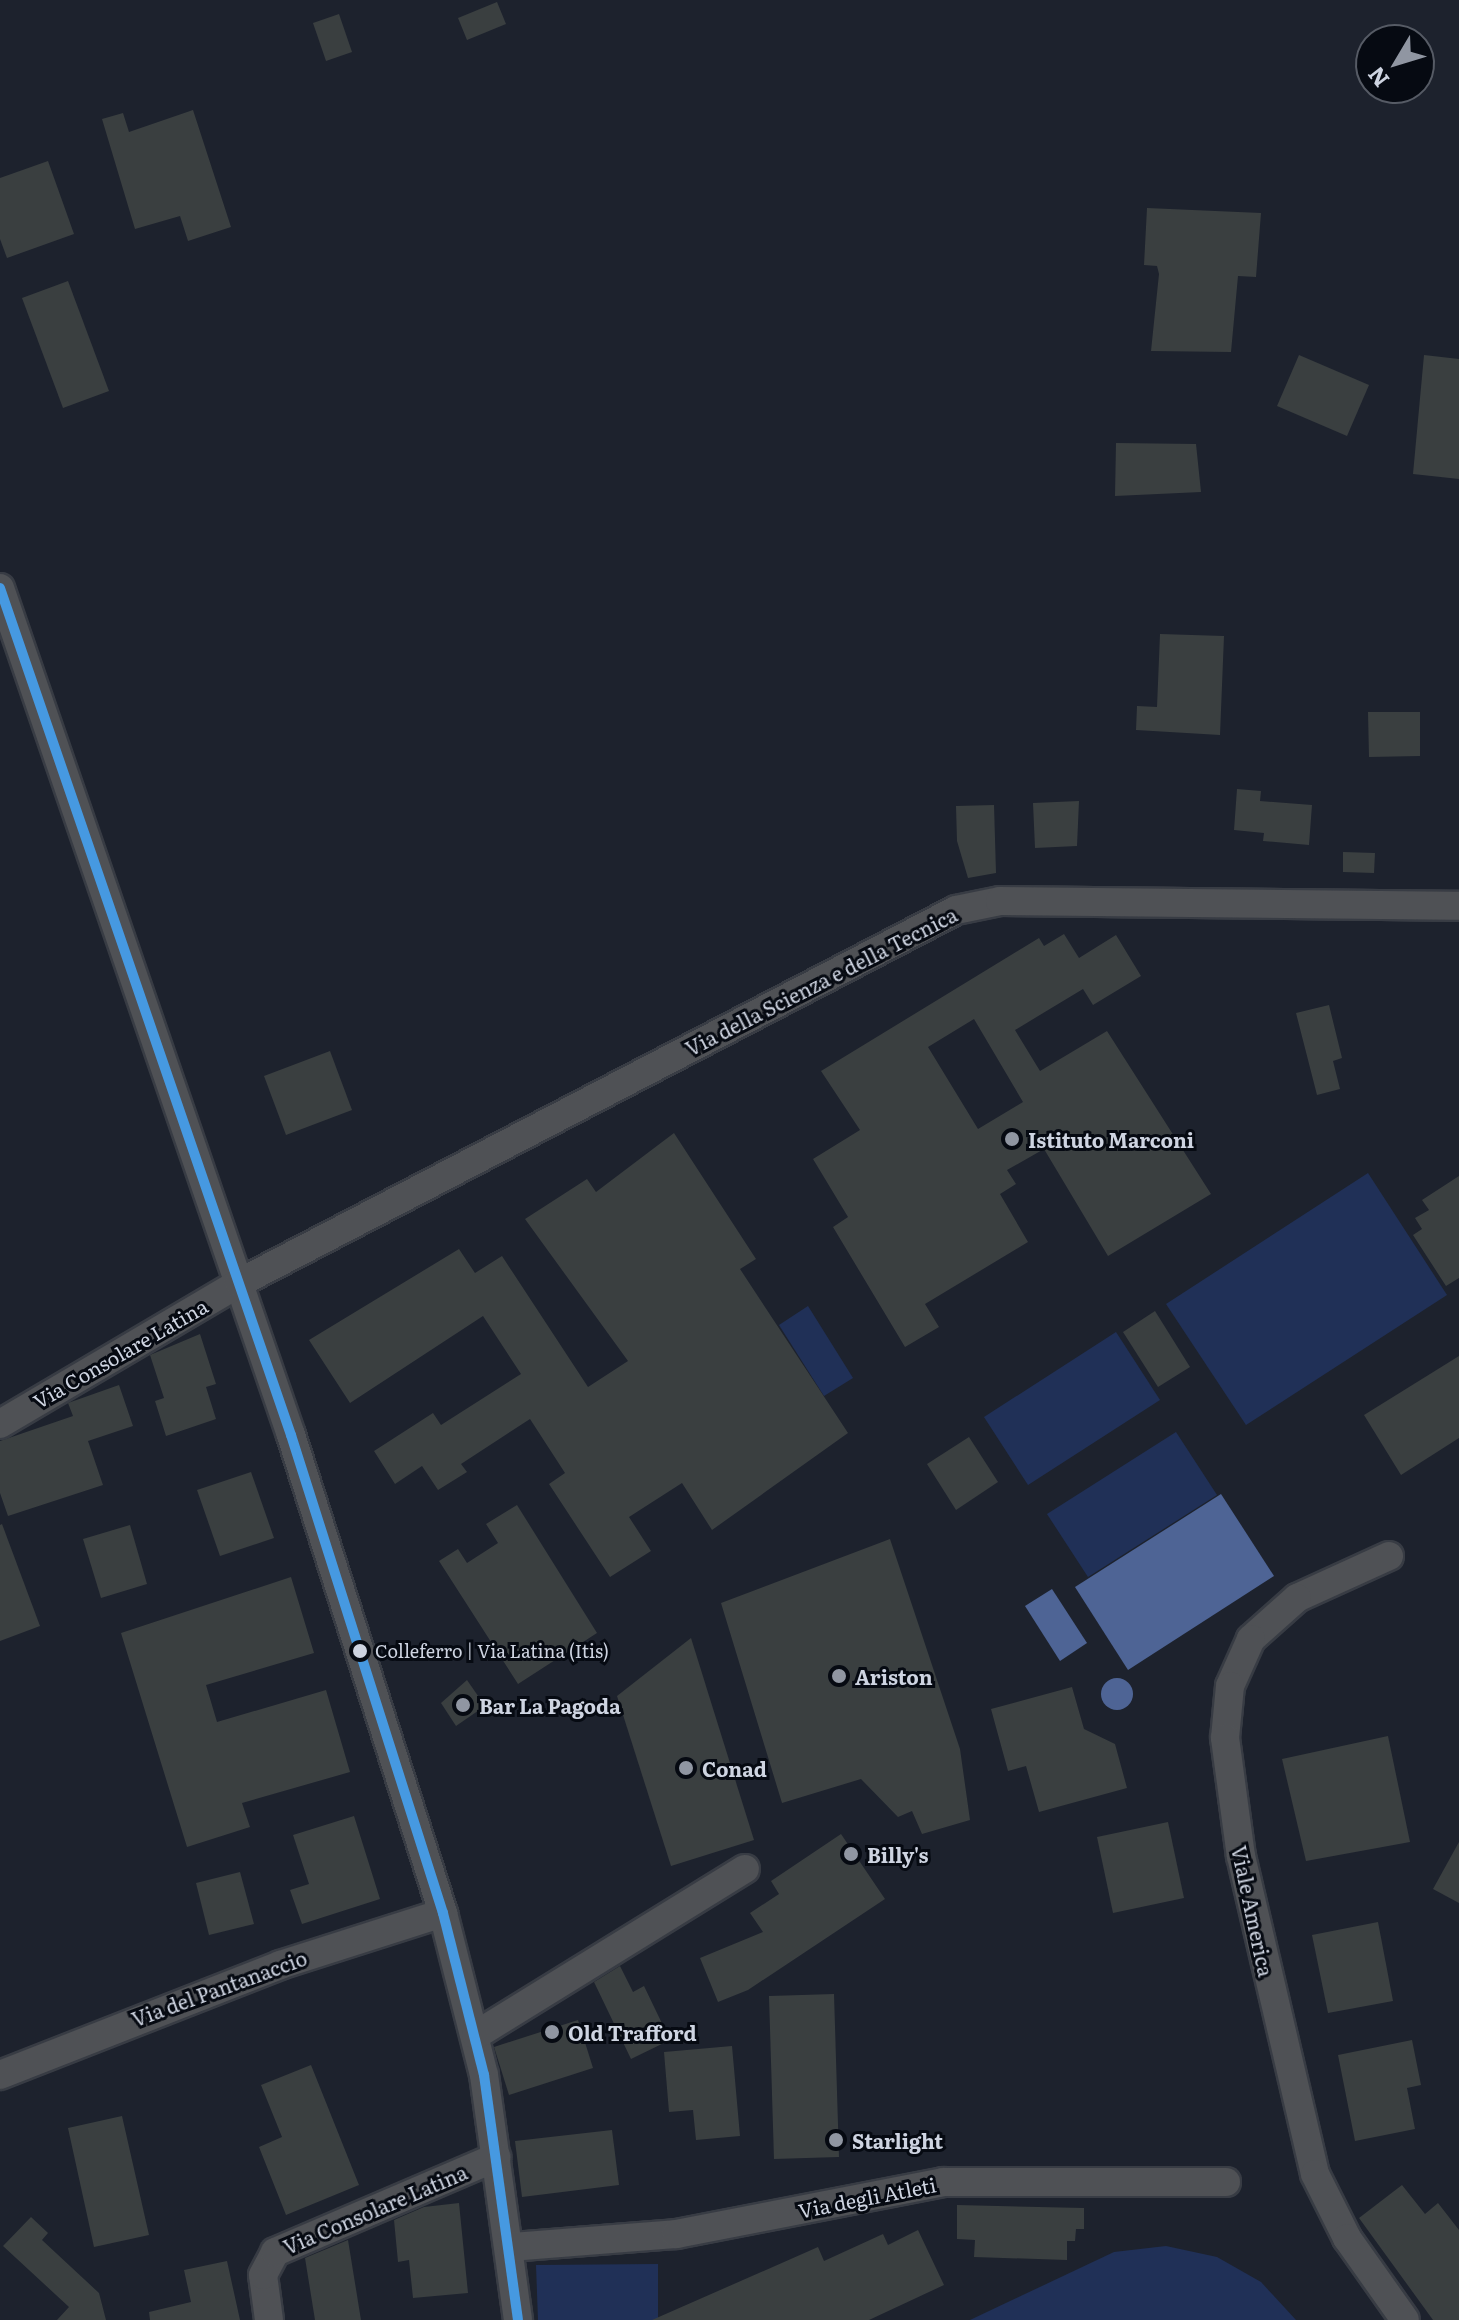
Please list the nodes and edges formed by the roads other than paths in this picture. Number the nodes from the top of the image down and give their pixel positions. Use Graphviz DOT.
graph roads {
  1 [pos="0,588"];
  2 [pos="1459,906"];
  3 [pos="239,1283"];
  4 [pos="0,1424"];
  5 [pos="1389,1556"];
  6 [pos="745,1869"];
  7 [pos="443,1913"];
  8 [pos="476,2035"];
  9 [pos="0,2075"];
  10 [pos="497,2157"];
  11 [pos="1226,2182"];
  12 [pos="511,2247"];
  13 [pos="269,2320"];
  14 [pos="518,2320"];
  15 [pos="1405,2320"];
  1 -- 3 [label="street, Via Consolare Latina"];
  2 -- 3 [label="street, Via della Scienza e della Tecnica"];
  3 -- 4 [label="street, Via Consolare Latina"];
  3 -- 7 [label="street, Via Consolare Latina"];
  5 -- 15 [label="street, Viale America"];
  6 -- 8 [label="street"];
  7 -- 8 [label="street, Via Consolare Latina"];
  7 -- 9 [label="street, Via del Pantanaccio"];
  8 -- 10 [label="street, Via Consolare Latina"];
  10 -- 12 [label="street, Via Consolare Latina"];
  10 -- 13 [label="street, Via Consolare Latina"];
  11 -- 12 [label="street, Via degli Atleti"];
  12 -- 14 [label="street, Via Consolare Latina"];
}
